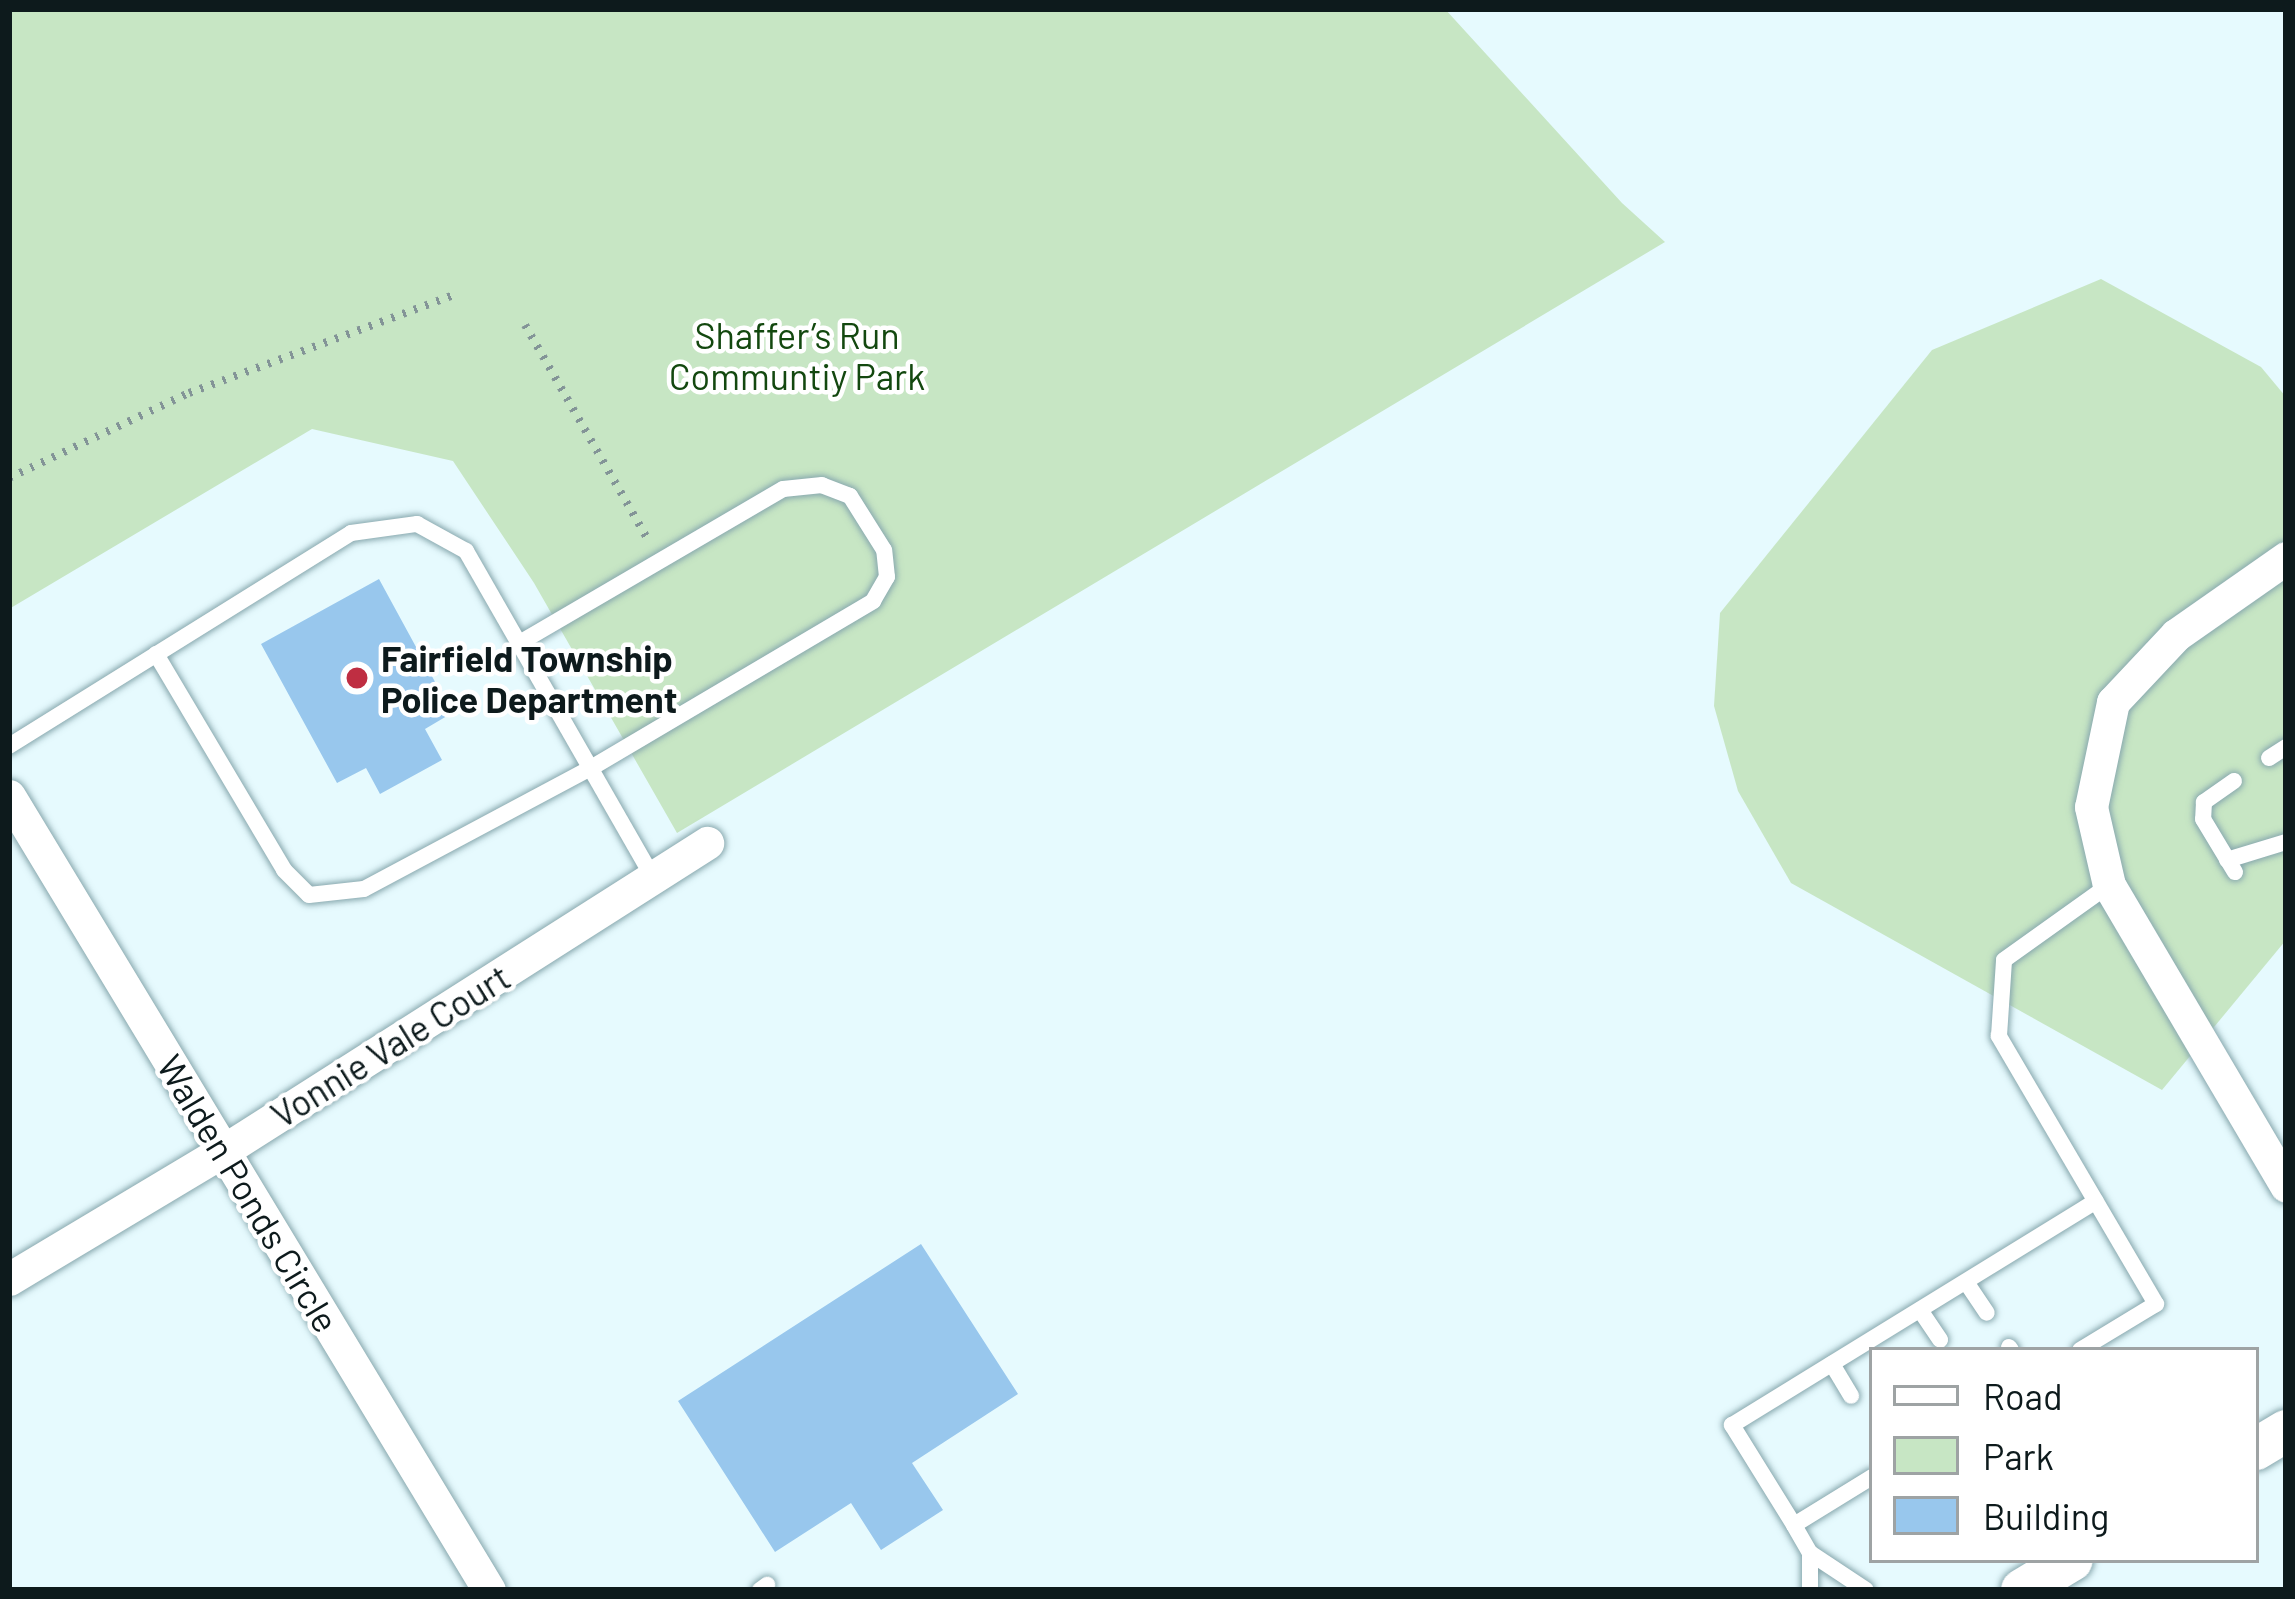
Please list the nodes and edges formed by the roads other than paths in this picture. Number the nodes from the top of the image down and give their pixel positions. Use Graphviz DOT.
graph roads {
  1 [pos="2286,558"];
  2 [pos="519,644"];
  3 [pos="156,654"];
  4 [pos="9,746"];
  5 [pos="2286,747"];
  6 [pos="2269,758"];
  7 [pos="590,768"];
  8 [pos="2234,781"];
  9 [pos="9,796"];
  10 [pos="2286,842"];
  11 [pos="707,843"];
  12 [pos="653,878"];
  13 [pos="2109,886"];
  14 [pos="223,1151"];
  15 [pos="2286,1186"];
  16 [pos="2096,1202"];
  17 [pos="9,1279"];
  18 [pos="1966,1282"];
  19 [pos="1920,1310"];
  20 [pos="1987,1313"];
  21 [pos="1940,1340"];
  22 [pos="1879,1344"];
  23 [pos="2085,1347"];
  24 [pos="1869,1348"];
  25 [pos="1832,1364"];
  26 [pos="1851,1396"];
  27 [pos="2286,1431"];
  28 [pos="2259,1447"];
  29 [pos="1869,1479"];
  30 [pos="1794,1525"];
  31 [pos="1810,1553"];
  32 [pos="2067,1563"];
  33 [pos="489,1590"];
  34 [pos="1810,1590"];
  35 [pos="1866,1590"];
  36 [pos="2022,1590"];
  1 -- 13 [label="street"];
  2 -- 3 [label="lane"];
  2 -- 7 [label="lane"];
  2 -- 7 [label="lane"];
  3 -- 4 [label="lane"];
  3 -- 7 [label="lane"];
  5 -- 6 [label="lane"];
  7 -- 12 [label="lane"];
  8 -- 10 [label="lane"];
  9 -- 14 [label="street, Walden Ponds Circle"];
  11 -- 12 [label="street, Vonnie Vale Court"];
  12 -- 14 [label="street, Vonnie Vale Court"];
  13 -- 15 [label="street"];
  13 -- 16 [label="lane"];
  14 -- 17 [label="street, Vonnie Vale Court"];
  14 -- 33 [label="street, Walden Ponds Circle"];
  16 -- 18 [label="lane"];
  16 -- 23 [label="lane"];
  18 -- 19 [label="lane"];
  18 -- 20 [label="lane"];
  19 -- 21 [label="lane"];
  19 -- 22 [label="lane"];
  24 -- 25 [label="lane"];
  25 -- 26 [label="lane"];
  25 -- 30 [label="lane"];
  27 -- 28 [label="street"];
  29 -- 30 [label="lane"];
  30 -- 31 [label="lane"];
  31 -- 34 [label="lane"];
  31 -- 35 [label="lane"];
  32 -- 36 [label="street"];
}
